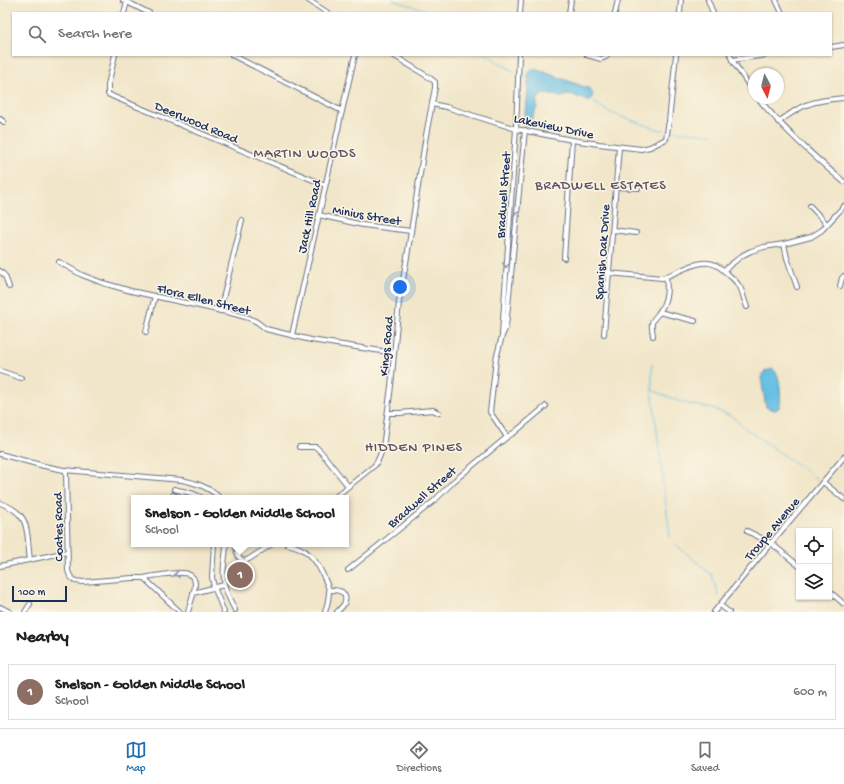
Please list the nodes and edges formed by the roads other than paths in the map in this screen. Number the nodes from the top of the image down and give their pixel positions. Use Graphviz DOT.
graph roads {
  1 [pos="308,0"];
  2 [pos="521,0"];
  3 [pos="571,0"];
  4 [pos="618,0"];
  5 [pos="681,0"];
  6 [pos="708,0"];
  7 [pos="776,0"];
  8 [pos="125,1"];
  9 [pos="124,12"];
  10 [pos="147,12"];
  11 [pos="326,12"];
  12 [pos="520,12"];
  13 [pos="569,12"];
  14 [pos="615,12"];
  15 [pos="680,12"];
  16 [pos="713,12"];
  17 [pos="782,12"];
  18 [pos="844,45"];
  19 [pos="832,46"];
  20 [pos="115,56"];
  21 [pos="234,56"];
  22 [pos="355,56"];
  23 [pos="395,56"];
  24 [pos="519,56"];
  25 [pos="590,56"];
  26 [pos="606,56"];
  27 [pos="676,56"];
  28 [pos="730,56"];
  29 [pos="759,56"];
  30 [pos="732,60"];
  31 [pos="748,84"];
  32 [pos="844,98"];
  33 [pos="432,104"];
  34 [pos="763,104"];
  35 [pos="342,111"];
  36 [pos="0,119"];
  37 [pos="4,122"];
  38 [pos="778,122"];
  39 [pos="516,129"];
  40 [pos="525,130"];
  41 [pos="572,140"];
  42 [pos="619,147"];
  43 [pos="844,182"];
  44 [pos="325,185"];
  45 [pos="615,187"];
  46 [pos="638,188"];
  47 [pos="810,206"];
  48 [pos="844,206"];
  49 [pos="319,215"];
  50 [pos="242,220"];
  51 [pos="827,224"];
  52 [pos="612,230"];
  53 [pos="411,231"];
  54 [pos="636,233"];
  55 [pos="784,244"];
  56 [pos="564,258"];
  57 [pos="59,262"];
  58 [pos="724,270"];
  59 [pos="0,272"];
  60 [pos="609,273"];
  61 [pos="844,276"];
  62 [pos="666,277"];
  63 [pos="840,286"];
  64 [pos="9,287"];
  65 [pos="797,287"];
  66 [pos="155,296"];
  67 [pos="747,307"];
  68 [pos="220,311"];
  69 [pos="659,312"];
  70 [pos="695,321"];
  71 [pos="146,332"];
  72 [pos="604,334"];
  73 [pos="292,335"];
  74 [pos="502,336"];
  75 [pos="653,336"];
  76 [pos="394,353"];
  77 [pos="0,371"];
  78 [pos="21,378"];
  79 [pos="546,406"];
  80 [pos="388,413"];
  81 [pos="439,413"];
  82 [pos="507,437"];
  83 [pos="299,447"];
  84 [pos="0,454"];
  85 [pos="844,457"];
  86 [pos="66,470"];
  87 [pos="823,482"];
  88 [pos="348,486"];
  89 [pos="174,489"];
  90 [pos="198,495"];
  91 [pos="216,495"];
  92 [pos="338,495"];
  93 [pos="844,499"];
  94 [pos="0,503"];
  95 [pos="747,531"];
  96 [pos="771,543"];
  97 [pos="214,547"];
  98 [pos="226,547"];
  99 [pos="236,547"];
  100 [pos="267,547"];
  101 [pos="296,547"];
  102 [pos="67,552"];
  103 [pos="30,560"];
  104 [pos="797,564"];
  105 [pos="0,566"];
  106 [pos="348,570"];
  107 [pos="144,578"];
  108 [pos="224,585"];
  109 [pos="214,588"];
  110 [pos="328,590"];
  111 [pos="193,593"];
  112 [pos="832,594"];
  113 [pos="30,604"];
  114 [pos="844,604"];
  115 [pos="720,605"];
  116 [pos="0,608"];
  117 [pos="235,610"];
  118 [pos="10,612"];
  119 [pos="25,612"];
  120 [pos="180,612"];
  121 [pos="188,612"];
  122 [pos="224,612"];
  123 [pos="325,612"];
  124 [pos="336,612"];
  125 [pos="714,612"];
  126 [pos="729,612"];
  1 -- 11 [label="street"];
  2 -- 12 [label="street"];
  3 -- 13 [label="street"];
  4 -- 14 [label="street"];
  5 -- 15 [label="street"];
  6 -- 16 [label="street"];
  7 -- 17 [label="street"];
  8 -- 9 [label="street"];
  8 -- 10 [label="street"];
  18 -- 19 [label="street"];
  20 -- 44 [label="street, Deerwood Road"];
  21 -- 35 [label="street"];
  22 -- 35 [label="street, Jack Hill Road"];
  23 -- 33 [label="street, Kings Road"];
  24 -- 39 [label="street, Bradwell Street"];
  25 -- 26 [label="street"];
  27 -- 42 [label="street, Lakeview Drive"];
  28 -- 30 [label="street"];
  29 -- 30 [label="street"];
  30 -- 31 [label="street"];
  32 -- 38 [label="street"];
  33 -- 39 [label="street, Lakeview Drive"];
  33 -- 53 [label="street, Kings Road"];
  34 -- 38 [label="street"];
  35 -- 44 [label="street, Jack Hill Road"];
  36 -- 37 [label="street"];
  38 -- 43 [label="street"];
  39 -- 40 [label="street, Lakeview Drive"];
  39 -- 74 [label="street, Bradwell Street, one-way"];
  40 -- 41 [label="street, Lakeview Drive"];
  74 -- 40 [label="street, Bradwell Street, one-way"];
  41 -- 42 [label="street, Lakeview Drive"];
  41 -- 56 [label="street"];
  42 -- 45 [label="street, Spanish Oak Drive"];
  44 -- 49 [label="street, Jack Hill Road"];
  45 -- 46 [label="street"];
  45 -- 52 [label="street, Spanish Oak Drive"];
  47 -- 51 [label="street"];
  48 -- 51 [label="street"];
  49 -- 53 [label="street, Minius Street"];
  49 -- 73 [label="street, Jack Hill Road"];
  50 -- 68 [label="street"];
  51 -- 55 [label="street"];
  52 -- 54 [label="street"];
  52 -- 60 [label="street, Spanish Oak Drive"];
  53 -- 76 [label="street, Kings Road"];
  55 -- 58 [label="street"];
  55 -- 65 [label="street"];
  57 -- 66 [label="street, Flora Ellen Street"];
  58 -- 62 [label="street"];
  58 -- 67 [label="street"];
  59 -- 64 [label="street"];
  60 -- 62 [label="street"];
  60 -- 72 [label="street, Spanish Oak Drive"];
  61 -- 63 [label="street"];
  62 -- 69 [label="street"];
  66 -- 68 [label="street, Flora Ellen Street"];
  66 -- 71 [label="street"];
  68 -- 73 [label="street, Flora Ellen Street"];
  69 -- 70 [label="street"];
  69 -- 75 [label="street"];
  73 -- 76 [label="street, Flora Ellen Street"];
  74 -- 82 [label="street, Bradwell Street"];
  76 -- 80 [label="street, Kings Road"];
  77 -- 78 [label="street"];
  79 -- 82 [label="street, Bradwell Street"];
  80 -- 81 [label="street"];
  80 -- 88 [label="street, Kings Road"];
  82 -- 106 [label="street, Bradwell Street"];
  83 -- 88 [label="street"];
  84 -- 86 [label="street"];
  85 -- 87 [label="street, Troupe Avenue"];
  86 -- 91 [label="street"];
  86 -- 102 [label="street, Coates Road"];
  87 -- 93 [label="street"];
  87 -- 96 [label="street, Troupe Avenue"];
  88 -- 92 [label="street, Kings Road"];
  89 -- 90 [label="street"];
  94 -- 103 [label="street"];
  95 -- 96 [label="street"];
  96 -- 104 [label="street"];
  96 -- 115 [label="street, Troupe Avenue"];
  97 -- 109 [label="street"];
  98 -- 108 [label="street"];
  99 -- 100 [label="street"];
  101 -- 110 [label="street"];
  102 -- 103 [label="street"];
  102 -- 107 [label="street, Coates Road"];
  103 -- 105 [label="street"];
  111 -- 107 [label="street, one-way"];
  107 -- 120 [label="street"];
  108 -- 109 [label="street"];
  108 -- 117 [label="street"];
  109 -- 111 [label="street"];
  109 -- 122 [label="street"];
  110 -- 123 [label="street"];
  110 -- 124 [label="street"];
  111 -- 121 [label="street"];
  112 -- 114 [label="street"];
  113 -- 119 [label="street"];
  115 -- 125 [label="street, Troupe Avenue"];
  115 -- 126 [label="street"];
  116 -- 118 [label="street"];
}
